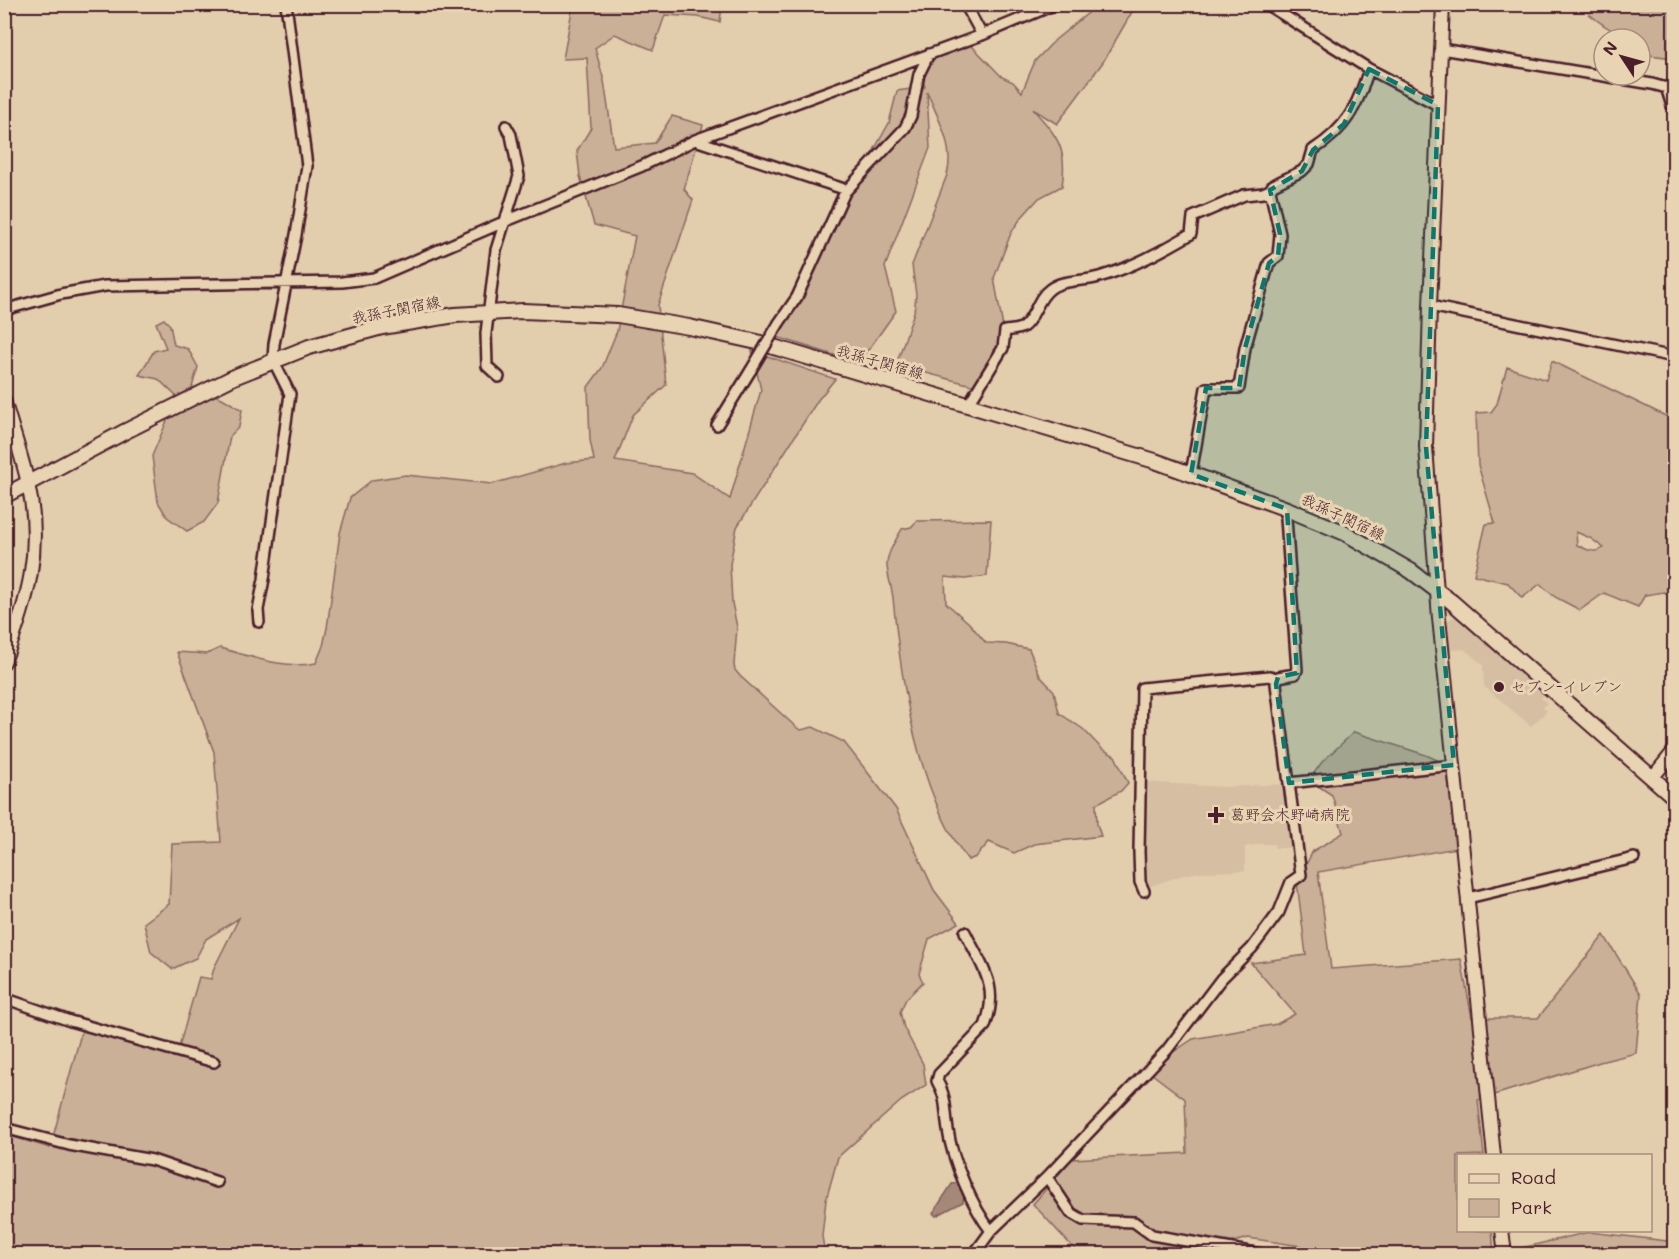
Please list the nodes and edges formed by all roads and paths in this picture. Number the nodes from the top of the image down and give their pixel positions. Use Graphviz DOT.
graph roads {
  1 [pos="286,4"];
  2 [pos="964,4"];
  3 [pos="1056,4"];
  4 [pos="1266,4"];
  5 [pos="1443,4"];
  6 [pos="982,35"];
  7 [pos="1441,49"];
  8 [pos="930,54"];
  9 [pos="1369,69"];
  10 [pos="1670,89"];
  11 [pos="1438,105"];
  12 [pos="1674,112"];
  13 [pos="506,126"];
  14 [pos="695,140"];
  15 [pos="847,190"];
  16 [pos="1270,190"];
  17 [pos="506,221"];
  18 [pos="286,283"];
  19 [pos="1430,306"];
  20 [pos="4,310"];
  21 [pos="490,313"];
  22 [pos="1674,357"];
  23 [pos="273,360"];
  24 [pos="499,377"];
  25 [pos="4,400"];
  26 [pos="968,405"];
  27 [pos="717,425"];
  28 [pos="1191,474"];
  29 [pos="28,484"];
  30 [pos="4,496"];
  31 [pos="1287,509"];
  32 [pos="1438,590"];
  33 [pos="259,622"];
  34 [pos="4,662"];
  35 [pos="1276,679"];
  36 [pos="1674,752"];
  37 [pos="1454,765"];
  38 [pos="1653,777"];
  39 [pos="1289,783"];
  40 [pos="1674,797"];
  41 [pos="1634,858"];
  42 [pos="1144,891"];
  43 [pos="1468,898"];
  44 [pos="965,932"];
  45 [pos="4,998"];
  46 [pos="214,1062"];
  47 [pos="4,1128"];
  48 [pos="1494,1154"];
  49 [pos="1047,1177"];
  50 [pos="217,1182"];
  51 [pos="992,1231"];
  52 [pos="1502,1232"];
  53 [pos="974,1254"];
  54 [pos="1261,1254"];
  55 [pos="1505,1254"];
  1 -- 18 [label="street"];
  2 -- 6 [label="street"];
  3 -- 6 [label="street"];
  4 -- 9 [label="street"];
  5 -- 7 [label="street"];
  6 -- 8 [label="street"];
  7 -- 10 [label="street"];
  7 -- 11 [label="street"];
  8 -- 14 [label="street"];
  8 -- 15 [label="street"];
  9 -- 11 [label="street"];
  9 -- 16 [label="street"];
  10 -- 12 [label="street"];
  11 -- 19 [label="street"];
  13 -- 17 [label="street"];
  14 -- 15 [label="street"];
  14 -- 17 [label="street"];
  15 -- 27 [label="street, bridge"];
  16 -- 26 [label="street"];
  16 -- 28 [label="street"];
  17 -- 18 [label="street"];
  17 -- 21 [label="street"];
  18 -- 20 [label="street"];
  18 -- 23 [label="street"];
  19 -- 22 [label="street"];
  19 -- 32 [label="street"];
  21 -- 23 [label="main road, 我孫子関宿線"];
  21 -- 24 [label="street"];
  21 -- 26 [label="main road, 我孫子関宿線"];
  23 -- 29 [label="main road, 我孫子関宿線"];
  23 -- 33 [label="street"];
  25 -- 29 [label="street"];
  26 -- 28 [label="main road, 我孫子関宿線"];
  28 -- 31 [label="main road, 我孫子関宿線"];
  29 -- 30 [label="main road, 我孫子関宿線"];
  29 -- 34 [label="street"];
  31 -- 32 [label="main road, 我孫子関宿線"];
  31 -- 35 [label="street"];
  32 -- 37 [label="street"];
  32 -- 38 [label="main road, 我孫子関宿線"];
  35 -- 39 [label="street"];
  35 -- 42 [label="street"];
  36 -- 38 [label="street"];
  37 -- 39 [label="street"];
  37 -- 43 [label="street"];
  38 -- 40 [label="main road, 我孫子関宿線"];
  39 -- 49 [label="street"];
  41 -- 43 [label="street"];
  43 -- 48 [label="street"];
  44 -- 51 [label="street"];
  45 -- 46 [label="street"];
  47 -- 50 [label="street"];
  49 -- 51 [label="street"];
  49 -- 54 [label="street"];
  51 -- 53 [label="street"];
  52 -- 55 [label="street"];
}
